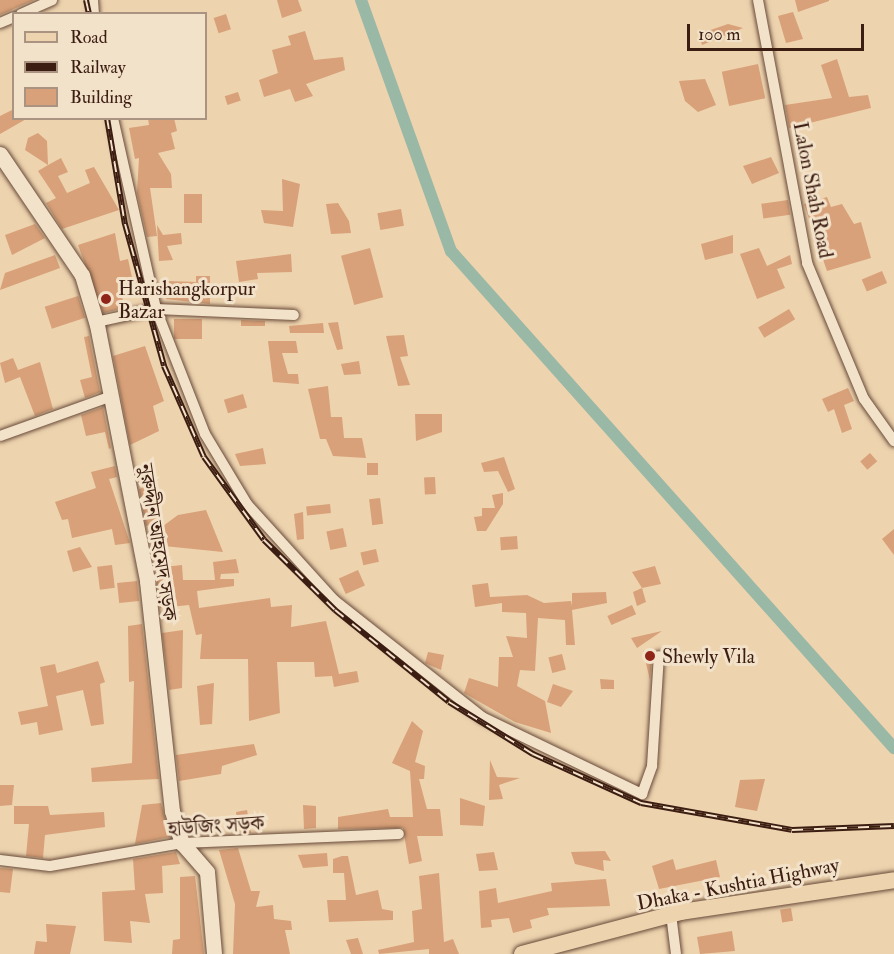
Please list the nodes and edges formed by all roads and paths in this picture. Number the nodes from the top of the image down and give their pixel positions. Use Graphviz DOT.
graph roads {
  1 [pos="52,0"];
  2 [pos="758,0"];
  3 [pos="25,12"];
  4 [pos="113,120"];
  5 [pos="0,154"];
  6 [pos="156,309"];
  7 [pos="294,315"];
  8 [pos="96,322"];
  9 [pos="112,396"];
  10 [pos="0,436"];
  11 [pos="894,441"];
  12 [pos="659,656"];
  13 [pos="399,834"];
  14 [pos="182,843"];
  15 [pos="0,860"];
  16 [pos="894,880"];
  17 [pos="671,914"];
  18 [pos="214,954"];
  19 [pos="522,954"];
  20 [pos="676,954"];
  1 -- 3 [label="street"];
  2 -- 11 [label="street, Lalon Shah Road"];
  4 -- 6 [label="street"];
  5 -- 8 [label="main road, নুরুদ্দীন আহমেদ সড়ক"];
  6 -- 7 [label="street"];
  6 -- 8 [label="street"];
  6 -- 12 [label="street"];
  8 -- 9 [label="main road, নুরুদ্দীন আহমেদ সড়ক"];
  9 -- 10 [label="street"];
  9 -- 14 [label="main road, নুরুদ্দীন আহমেদ সড়ক"];
  13 -- 14 [label="street, হাউজিং সড়ক"];
  14 -- 15 [label="street, হাউজিং সড়ক"];
  14 -- 18 [label="main road, নুরুদ্দীন আহমেদ সড়ক"];
  16 -- 17 [label="main road, Dhaka - Kushtia Highway"];
  17 -- 19 [label="main road, Dhaka - Kushtia Highway"];
  17 -- 20 [label="street"];
}
